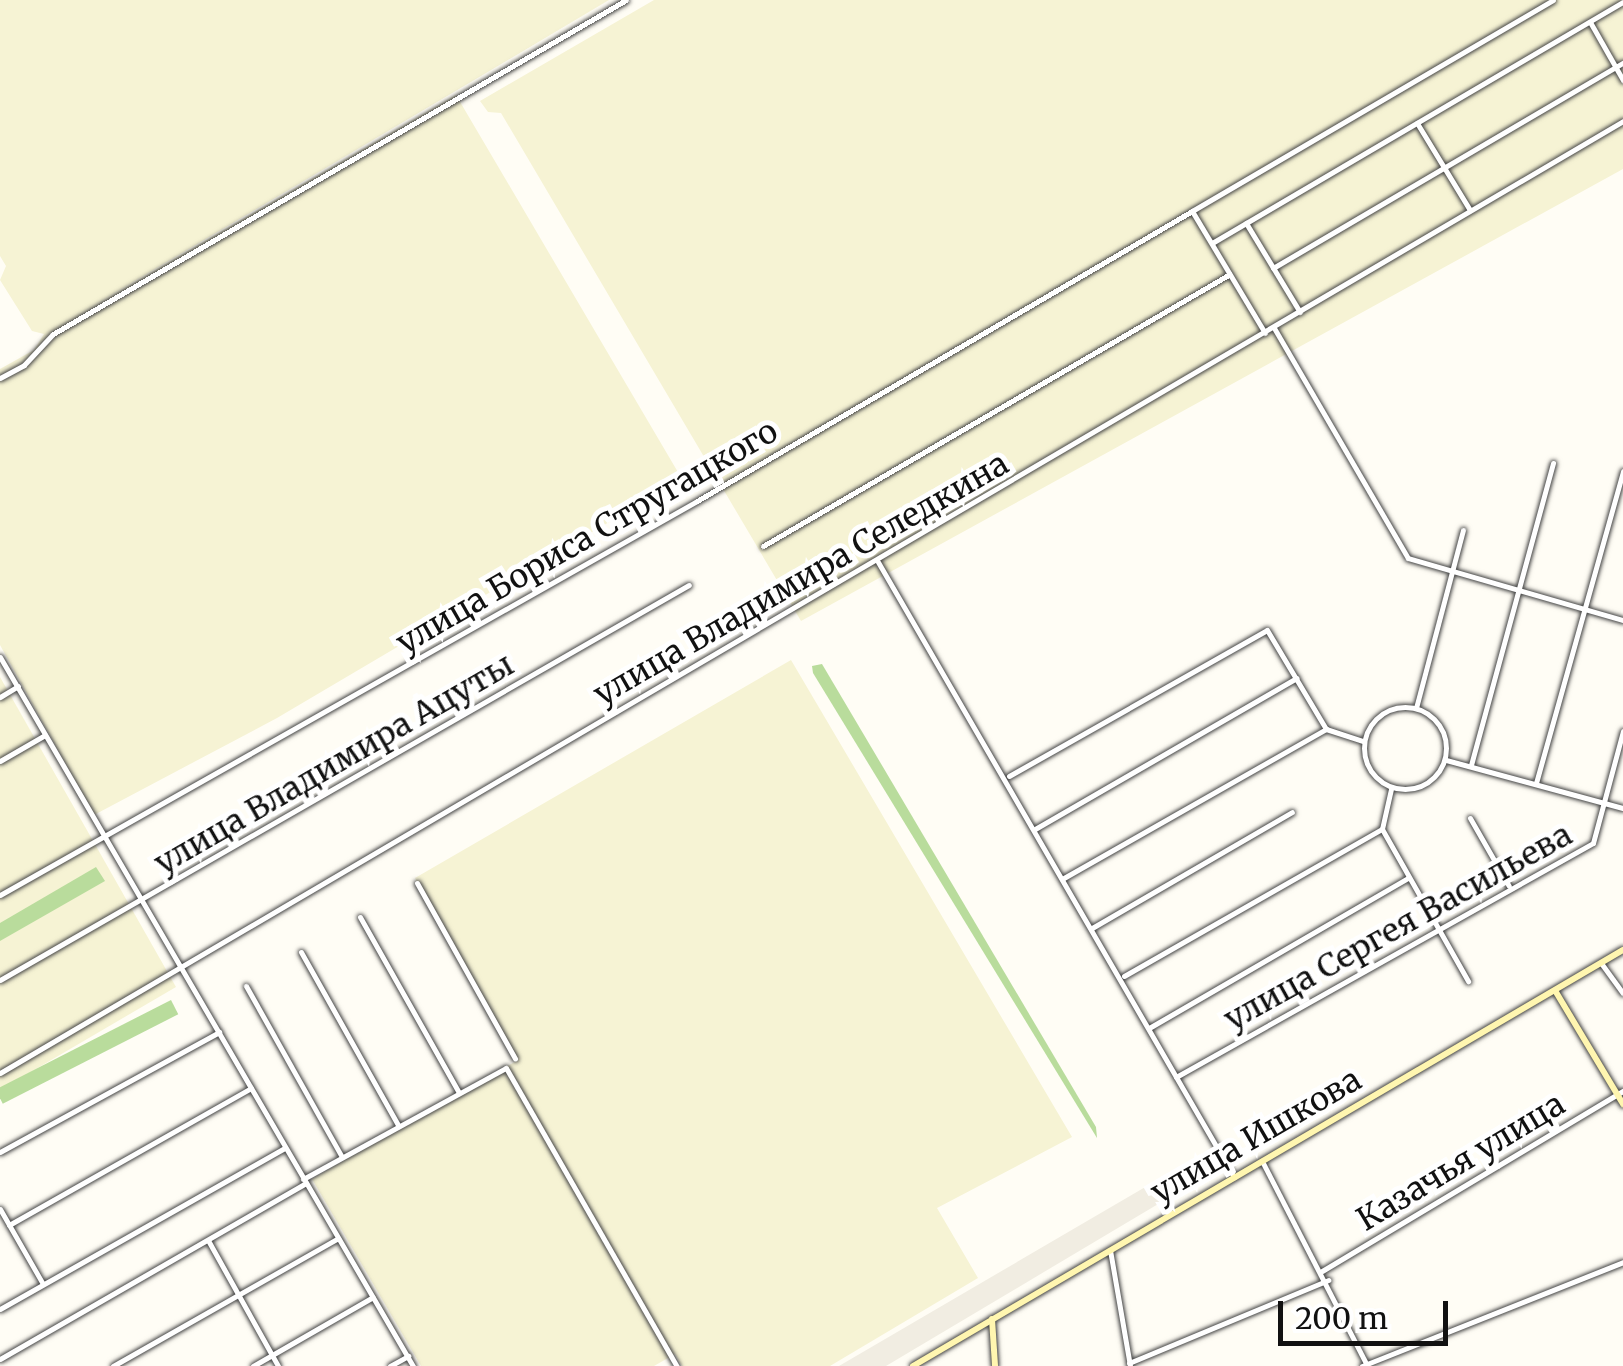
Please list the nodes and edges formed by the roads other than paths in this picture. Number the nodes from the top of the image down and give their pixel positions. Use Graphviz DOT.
graph roads {
  1 [pos="626,0"];
  2 [pos="1554,0"];
  3 [pos="1623,2"];
  4 [pos="1590,22"];
  5 [pos="1623,63"];
  6 [pos="1616,67"];
  7 [pos="1623,80"];
  8 [pos="1623,121"];
  9 [pos="1417,123"];
  10 [pos="1444,169"];
  11 [pos="1470,210"];
  12 [pos="1192,211"];
  13 [pos="1246,223"];
  14 [pos="1212,243"];
  15 [pos="1273,268"];
  16 [pos="1230,274"];
  17 [pos="1300,312"];
  18 [pos="1274,328"];
  19 [pos="1265,333"];
  20 [pos="0,378"];
  21 [pos="1553,463"];
  22 [pos="1623,472"];
  23 [pos="1463,530"];
  24 [pos="763,546"];
  25 [pos="878,562"];
  26 [pos="1453,574"];
  27 [pos="689,585"];
  28 [pos="1520,592"];
  29 [pos="1585,610"];
  30 [pos="1623,620"];
  31 [pos="0,657"];
  32 [pos="1298,677"];
  33 [pos="18,686"];
  34 [pos="0,697"];
  35 [pos="1416,708"];
  36 [pos="1326,729"];
  37 [pos="1623,732"];
  38 [pos="45,735"];
  39 [pos="1363,741"];
  40 [pos="1446,760"];
  41 [pos="0,761"];
  42 [pos="1471,765"];
  43 [pos="1008,777"];
  44 [pos="1536,783"];
  45 [pos="1392,790"];
  46 [pos="1605,803"];
  47 [pos="1623,808"];
  48 [pos="1292,812"];
  49 [pos="1470,818"];
  50 [pos="1036,829"];
  51 [pos="1382,829"];
  52 [pos="106,836"];
  53 [pos="1408,878"];
  54 [pos="1062,879"];
  55 [pos="418,883"];
  56 [pos="1509,886"];
  57 [pos="0,895"];
  58 [pos="142,900"];
  59 [pos="360,917"];
  60 [pos="1092,928"];
  61 [pos="1438,929"];
  62 [pos="1623,950"];
  63 [pos="302,952"];
  64 [pos="1601,963"];
  65 [pos="179,965"];
  66 [pos="1123,976"];
  67 [pos="0,980"];
  68 [pos="1468,981"];
  69 [pos="246,986"];
  70 [pos="1556,992"];
  71 [pos="1623,993"];
  72 [pos="1148,1028"];
  73 [pos="219,1032"];
  74 [pos="500,1068"];
  75 [pos="0,1072"];
  76 [pos="1176,1077"];
  77 [pos="252,1088"];
  78 [pos="458,1092"];
  79 [pos="1620,1093"];
  80 [pos="1623,1104"];
  81 [pos="398,1124"];
  82 [pos="286,1148"];
  83 [pos="0,1152"];
  84 [pos="342,1157"];
  85 [pos="1262,1161"];
  86 [pos="1234,1177"];
  87 [pos="305,1181"];
  88 [pos="0,1209"];
  89 [pos="9,1225"];
  90 [pos="338,1238"];
  91 [pos="208,1241"];
  92 [pos="1110,1250"];
  93 [pos="1623,1262"];
  94 [pos="1322,1271"];
  95 [pos="1328,1280"];
  96 [pos="43,1284"];
  97 [pos="237,1296"];
  98 [pos="373,1297"];
  99 [pos="0,1309"];
  100 [pos="992,1319"];
  101 [pos="272,1355"];
  102 [pos="408,1356"];
  103 [pos="0,1359"];
  104 [pos="1129,1364"];
  105 [pos="1378,1364"];
  106 [pos="673,1365"];
  107 [pos="1365,1365"];
  108 [pos="114,1366"];
  109 [pos="252,1366"];
  110 [pos="278,1366"];
  111 [pos="390,1366"];
  112 [pos="413,1366"];
  113 [pos="914,1366"];
  114 [pos="996,1366"];
  1 -- 20 [label="street"];
  2 -- 12 [label="street, улица Бориса Стругацкого"];
  3 -- 4 [label="street"];
  4 -- 6 [label="street"];
  4 -- 9 [label="street"];
  5 -- 6 [label="street"];
  6 -- 7 [label="street"];
  6 -- 10 [label="street"];
  8 -- 11 [label="street, улица Владимира Селедкина"];
  9 -- 10 [label="street"];
  9 -- 13 [label="street"];
  10 -- 11 [label="street"];
  10 -- 15 [label="street"];
  11 -- 17 [label="street, улица Владимира Селедкина"];
  12 -- 14 [label="street"];
  12 -- 52 [label="street, улица Бориса Стругацкого"];
  13 -- 14 [label="street"];
  13 -- 15 [label="street"];
  14 -- 16 [label="street"];
  15 -- 17 [label="street"];
  16 -- 19 [label="street"];
  16 -- 24 [label="street"];
  17 -- 18 [label="street, улица Владимира Селедкина"];
  18 -- 19 [label="street, улица Владимира Селедкина"];
  18 -- 26 [label="street"];
  19 -- 25 [label="street, улица Владимира Селедкина"];
  21 -- 28 [label="street"];
  22 -- 29 [label="street"];
  23 -- 26 [label="street"];
  25 -- 43 [label="street"];
  25 -- 65 [label="street, улица Владимира Селедкина"];
  26 -- 28 [label="street"];
  26 -- 35 [label="street"];
  27 -- 58 [label="street, улица Владимира Ацуты"];
  28 -- 29 [label="street"];
  28 -- 42 [label="street"];
  29 -- 30 [label="street"];
  29 -- 44 [label="street"];
  31 -- 33 [label="street"];
  32 -- 36 [label="street"];
  32 -- 43 [label="street"];
  32 -- 50 [label="street"];
  33 -- 34 [label="street"];
  33 -- 38 [label="street"];
  35 -- 39 [label="street"];
  35 -- 40 [label="street"];
  36 -- 39 [label="street"];
  36 -- 54 [label="street"];
  37 -- 46 [label="street, улица Сергея Васильева"];
  38 -- 41 [label="street"];
  38 -- 52 [label="street"];
  39 -- 45 [label="street"];
  40 -- 42 [label="street"];
  40 -- 45 [label="street"];
  42 -- 44 [label="street"];
  43 -- 50 [label="street"];
  44 -- 46 [label="street"];
  45 -- 51 [label="street"];
  46 -- 47 [label="street"];
  46 -- 56 [label="street, улица Сергея Васильева"];
  48 -- 60 [label="street"];
  49 -- 56 [label="street"];
  50 -- 54 [label="street"];
  51 -- 53 [label="street"];
  51 -- 66 [label="street"];
  52 -- 57 [label="street, улица Бориса Стругацкого"];
  52 -- 58 [label="street"];
  53 -- 61 [label="street"];
  53 -- 72 [label="street"];
  54 -- 60 [label="street"];
  55 -- 74 [label="street"];
  56 -- 61 [label="street, улица Сергея Васильева"];
  58 -- 65 [label="street"];
  58 -- 67 [label="street, улица Владимира Ацуты"];
  59 -- 78 [label="street"];
  60 -- 66 [label="street"];
  61 -- 68 [label="street"];
  61 -- 76 [label="street, улица Сергея Васильева"];
  62 -- 64 [label="street, улица Ишкова"];
  63 -- 81 [label="street"];
  64 -- 70 [label="street, улица Ишкова"];
  64 -- 71 [label="street"];
  65 -- 73 [label="street"];
  65 -- 75 [label="street, улица Владимира Селедкина"];
  66 -- 72 [label="street"];
  69 -- 84 [label="street"];
  70 -- 79 [label="street"];
  70 -- 85 [label="street, улица Ишкова"];
  72 -- 76 [label="street"];
  73 -- 77 [label="street"];
  73 -- 83 [label="street"];
  74 -- 78 [label="street"];
  74 -- 106 [label="street"];
  76 -- 86 [label="street"];
  77 -- 82 [label="street"];
  77 -- 89 [label="street"];
  78 -- 81 [label="street"];
  79 -- 80 [label="street"];
  79 -- 94 [label="street, Казачья улица"];
  81 -- 84 [label="street"];
  82 -- 87 [label="street"];
  82 -- 96 [label="street"];
  84 -- 87 [label="street"];
  85 -- 86 [label="street, улица Ишкова"];
  85 -- 94 [label="street"];
  86 -- 92 [label="street, улица Ишкова"];
  87 -- 90 [label="street"];
  87 -- 91 [label="street"];
  88 -- 89 [label="street"];
  89 -- 96 [label="street"];
  90 -- 97 [label="street"];
  90 -- 98 [label="street"];
  91 -- 97 [label="street"];
  91 -- 103 [label="street"];
  92 -- 100 [label="street, улица Ишкова"];
  92 -- 104 [label="street"];
  93 -- 105 [label="street"];
  94 -- 95 [label="street"];
  95 -- 104 [label="street"];
  95 -- 107 [label="street"];
  96 -- 99 [label="street"];
  97 -- 101 [label="street"];
  97 -- 108 [label="street"];
  98 -- 101 [label="street"];
  98 -- 102 [label="street"];
  100 -- 113 [label="street, улица Ишкова"];
  100 -- 114 [label="street"];
  101 -- 109 [label="street"];
  101 -- 110 [label="street"];
  102 -- 111 [label="street"];
  102 -- 112 [label="street"];
  105 -- 107 [label="street"];
}
